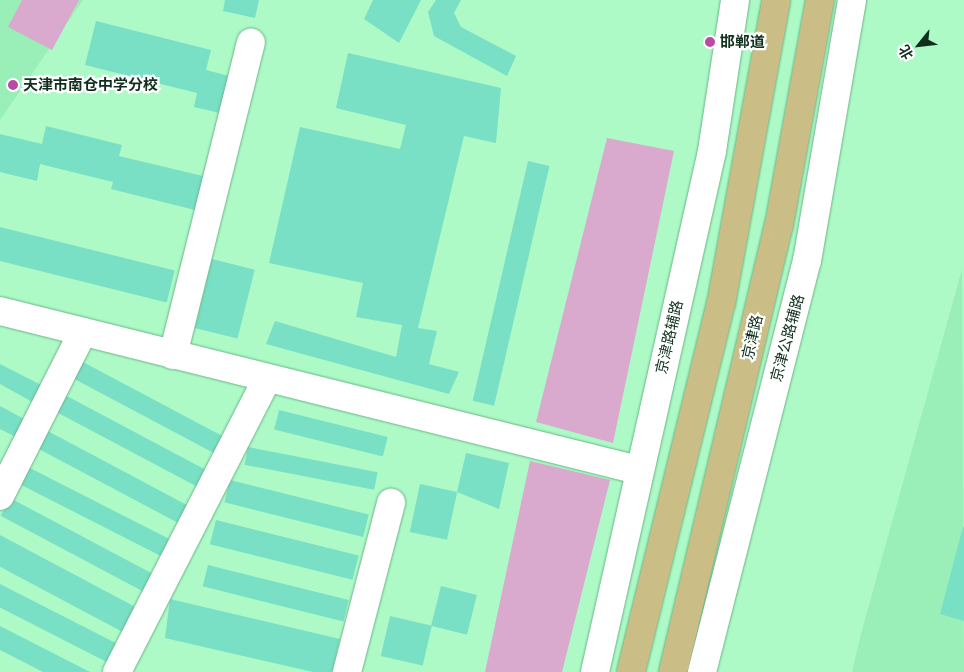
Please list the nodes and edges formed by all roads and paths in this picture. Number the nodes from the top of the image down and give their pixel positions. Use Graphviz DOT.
graph roads {
  1 [pos="735,0"];
  2 [pos="776,0"];
  3 [pos="820,0"];
  4 [pos="852,0"];
  5 [pos="252,43"];
  6 [pos="0,311"];
  7 [pos="83,332"];
  8 [pos="173,355"];
  9 [pos="267,379"];
  10 [pos="638,470"];
  11 [pos="0,496"];
  12 [pos="391,503"];
  13 [pos="117,672"];
  14 [pos="347,672"];
  15 [pos="595,672"];
  16 [pos="632,672"];
  17 [pos="673,672"];
  18 [pos="702,672"];
  1 -- 10 [label="street, 京津路辅路"];
  2 -- 16 [label="main road"];
  3 -- 17 [label="main road, 京津路"];
  4 -- 18 [label="street, 京津公路辅路"];
  5 -- 8 [label="street"];
  6 -- 7 [label="street"];
  7 -- 8 [label="street"];
  7 -- 11 [label="street"];
  8 -- 9 [label="street"];
  9 -- 10 [label="street"];
  9 -- 13 [label="street"];
  10 -- 15 [label="street, 京津路辅路"];
  12 -- 14 [label="street"];
}
